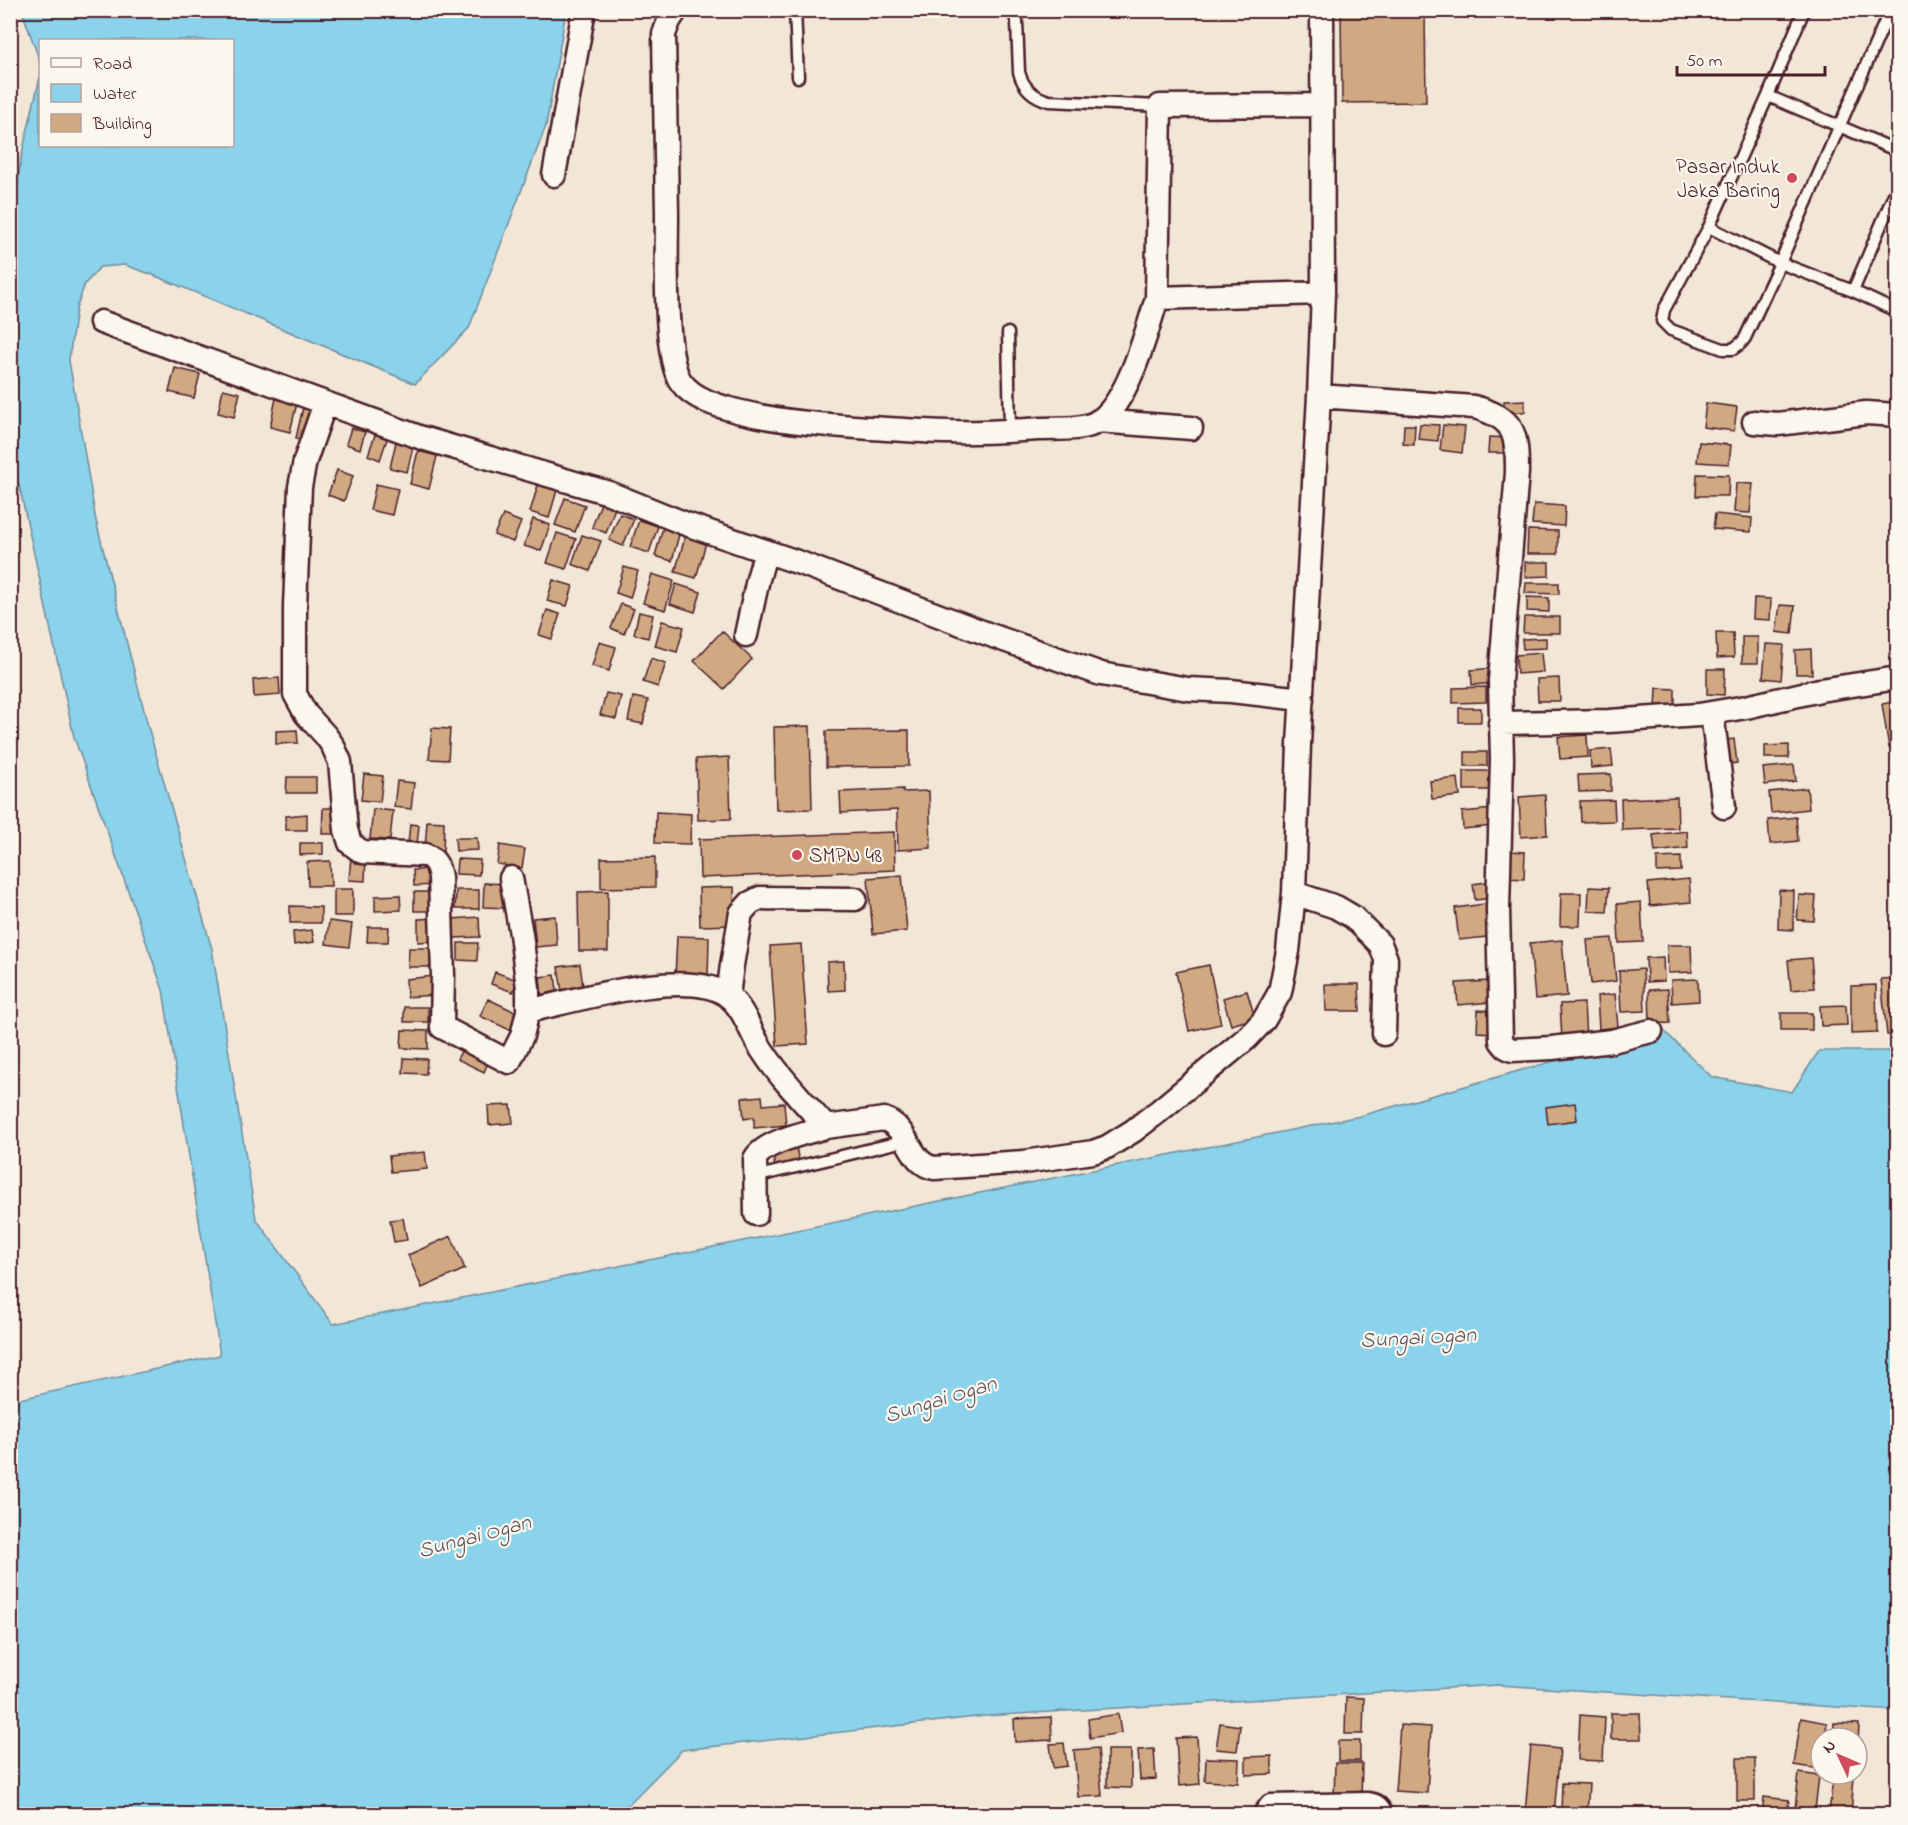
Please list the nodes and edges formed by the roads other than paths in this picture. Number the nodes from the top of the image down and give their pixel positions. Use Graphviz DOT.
graph roads {
  1 [pos="584,10"];
  2 [pos="676,10"];
  3 [pos="795,10"];
  4 [pos="1011,10"];
  5 [pos="1322,10"];
  6 [pos="1804,10"];
  7 [pos="1890,10"];
  8 [pos="798,77"];
  9 [pos="1768,96"];
  10 [pos="1322,105"];
  11 [pos="1160,106"];
  12 [pos="1839,126"];
  13 [pos="1898,151"];
  14 [pos="555,175"];
  15 [pos="1898,185"];
  16 [pos="1709,227"];
  17 [pos="1780,263"];
  18 [pos="1853,291"];
  19 [pos="1323,293"];
  20 [pos="1157,298"];
  21 [pos="1898,312"];
  22 [pos="101,322"];
  23 [pos="1008,333"];
  24 [pos="1319,396"];
  25 [pos="325,403"];
  26 [pos="1898,415"];
  27 [pos="1098,421"];
  28 [pos="1754,422"];
  29 [pos="1191,428"];
  30 [pos="1010,431"];
  31 [pos="766,551"];
  32 [pos="746,635"];
  33 [pos="1898,678"];
  34 [pos="1302,699"];
  35 [pos="1712,713"];
  36 [pos="1500,723"];
  37 [pos="1724,807"];
  38 [pos="511,878"];
  39 [pos="1294,893"];
  40 [pos="855,899"];
  41 [pos="728,996"];
  42 [pos="528,1011"];
  43 [pos="1651,1031"];
  44 [pos="1384,1034"];
  45 [pos="826,1127"];
  46 [pos="908,1140"];
  47 [pos="755,1177"];
  48 [pos="756,1214"];
  49 [pos="1265,1815"];
  50 [pos="1381,1815"];
  1 -- 14 [label="street"];
  2 -- 30 [label="street"];
  3 -- 8 [label="lane"];
  4 -- 11 [label="lane"];
  5 -- 10 [label="street"];
  6 -- 9 [label="lane"];
  7 -- 12 [label="lane"];
  9 -- 12 [label="lane"];
  9 -- 16 [label="lane"];
  10 -- 11 [label="street"];
  10 -- 19 [label="street"];
  11 -- 20 [label="street"];
  12 -- 13 [label="lane"];
  12 -- 17 [label="lane"];
  15 -- 18 [label="lane"];
  16 -- 17 [label="lane"];
  16 -- 17 [label="lane"];
  17 -- 18 [label="lane"];
  18 -- 21 [label="lane"];
  19 -- 20 [label="street"];
  19 -- 24 [label="street"];
  20 -- 27 [label="street"];
  22 -- 25 [label="street"];
  23 -- 30 [label="lane"];
  24 -- 34 [label="street"];
  24 -- 36 [label="street"];
  25 -- 31 [label="street"];
  25 -- 42 [label="street"];
  26 -- 28 [label="street"];
  27 -- 29 [label="street"];
  27 -- 30 [label="street"];
  31 -- 32 [label="street"];
  31 -- 34 [label="street"];
  33 -- 35 [label="street"];
  34 -- 39 [label="street"];
  35 -- 36 [label="street"];
  35 -- 37 [label="street"];
  36 -- 43 [label="street"];
  38 -- 42 [label="street"];
  39 -- 44 [label="street"];
  39 -- 46 [label="street"];
  40 -- 41 [label="street"];
  41 -- 42 [label="street"];
  41 -- 45 [label="street"];
  45 -- 46 [label="street"];
  45 -- 47 [label="street"];
  46 -- 47 [label="lane"];
  47 -- 48 [label="street"];
  49 -- 50 [label="street"];
}
